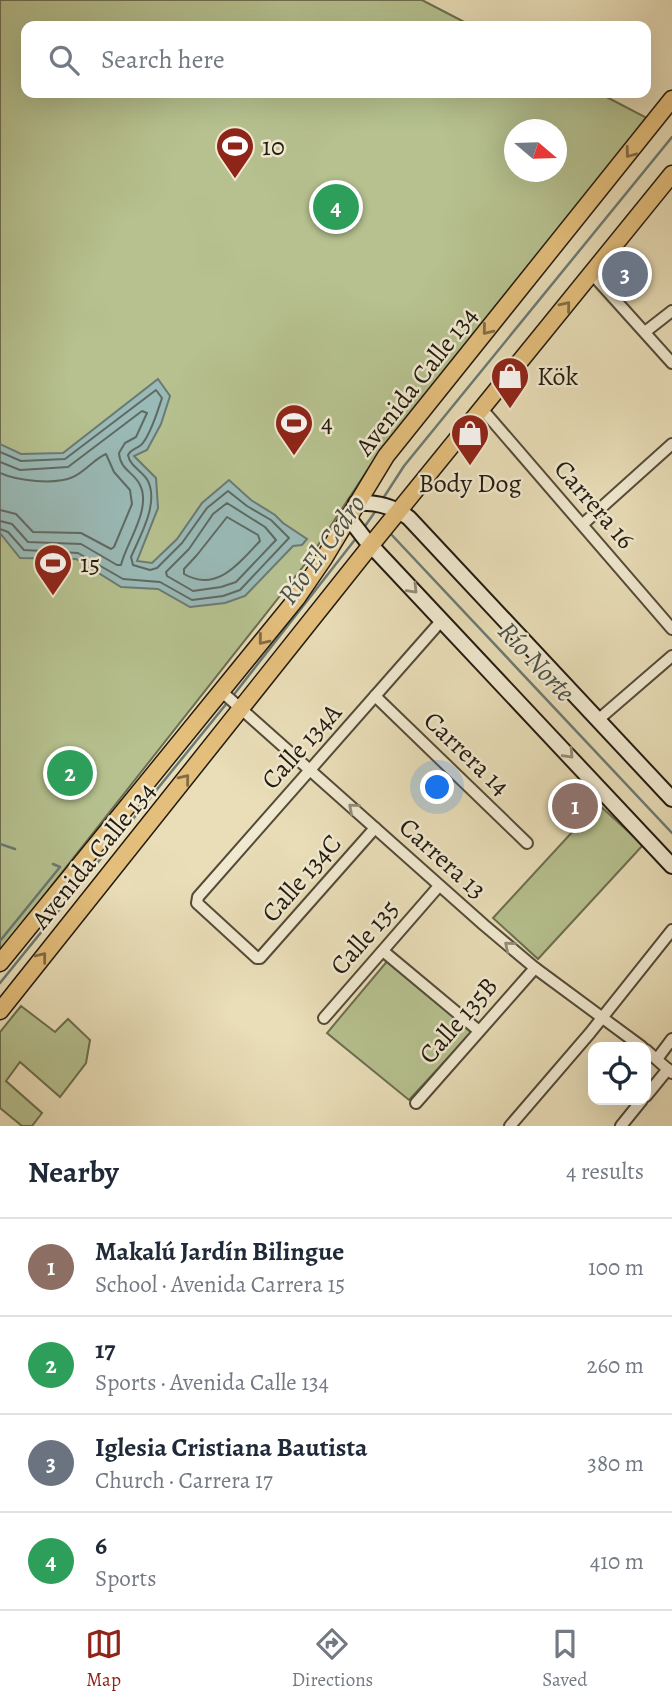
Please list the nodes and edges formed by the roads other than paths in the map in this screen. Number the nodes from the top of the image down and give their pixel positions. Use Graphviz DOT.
graph roads {
  1 [pos="672,100"];
  2 [pos="672,174"];
  3 [pos="592,274"];
  4 [pos="672,311"];
  5 [pos="645,332"];
  6 [pos="672,363"];
  7 [pos="483,410"];
  8 [pos="672,444"];
  9 [pos="394,513"];
  10 [pos="352,515"];
  11 [pos="583,524"];
  12 [pos="371,540"];
  13 [pos="442,620"];
  14 [pos="672,629"];
  15 [pos="672,656"];
  16 [pos="375,696"];
  17 [pos="231,700"];
  18 [pos="599,719"];
  19 [pos="310,770"];
  20 [pos="672,799"];
  21 [pos="375,828"];
  22 [pos="527,843"];
  23 [pos="672,866"];
  24 [pos="439,886"];
  25 [pos="672,930"];
  26 [pos="383,951"];
  27 [pos="260,958"];
  28 [pos="0,963"];
  29 [pos="535,968"];
  30 [pos="0,1010"];
  31 [pos="603,1016"];
  32 [pos="324,1018"];
  33 [pos="479,1031"];
  34 [pos="672,1039"];
  35 [pos="635,1042"];
  36 [pos="651,1054"];
  37 [pos="657,1059"];
  38 [pos="670,1071"];
  39 [pos="651,1091"];
  40 [pos="415,1103"];
  41 [pos="638,1105"];
  42 [pos="510,1126"];
  43 [pos="621,1126"];
  1 -- 10 [label="main road, Avenida Calle 134, one-way"];
  2 -- 3 [label="main road, Avenida Calle 134"];
  3 -- 5 [label="street"];
  7 -- 3 [label="main road, Avenida Calle 134, one-way"];
  4 -- 5 [label="street"];
  5 -- 6 [label="street"];
  7 -- 9 [label="main road, Avenida Calle 134"];
  7 -- 11 [label="street, Carrera 16"];
  8 -- 11 [label="street"];
  9 -- 10 [label="main road"];
  9 -- 12 [label="main road, Avenida Calle 134"];
  9 -- 18 [label="main road"];
  10 -- 12 [label="main road"];
  10 -- 17 [label="main road, Avenida Calle 134, one-way"];
  11 -- 14 [label="street, Carrera 16"];
  12 -- 13 [label="main road, one-way"];
  12 -- 17 [label="main road, Avenida Calle 134"];
  13 -- 16 [label="street, Calle 134A"];
  13 -- 23 [label="main road, one-way"];
  15 -- 18 [label="street"];
  16 -- 19 [label="street, Calle 134A"];
  16 -- 22 [label="street, Carrera 14"];
  17 -- 19 [label="street, Carrera 13"];
  17 -- 28 [label="main road, Avenida Calle 134"];
  30 -- 17 [label="main road, Avenida Calle 134, one-way"];
  18 -- 20 [label="main road"];
  21 -- 19 [label="street, Carrera 13, one-way"];
  19 -- 27 [label="street, Calle 134A"];
  21 -- 24 [label="street, Carrera 13"];
  21 -- 27 [label="street, Calle 134C"];
  24 -- 26 [label="street, Calle 135"];
  29 -- 24 [label="street, Carrera 13, one-way"];
  25 -- 31 [label="street"];
  26 -- 32 [label="street, Calle 135"];
  26 -- 33 [label="street"];
  29 -- 31 [label="street, Carrera 13"];
  29 -- 33 [label="street, Calle 135B"];
  31 -- 35 [label="street, Carrera 13"];
  31 -- 42 [label="street"];
  33 -- 40 [label="street, Calle 135B"];
  34 -- 37 [label="street"];
  36 -- 37 [label="street, Carrera 13"];
  37 -- 38 [label="street, Carrera 13"];
  38 -- 39 [label="street"];
  41 -- 43 [label="street"];
}
